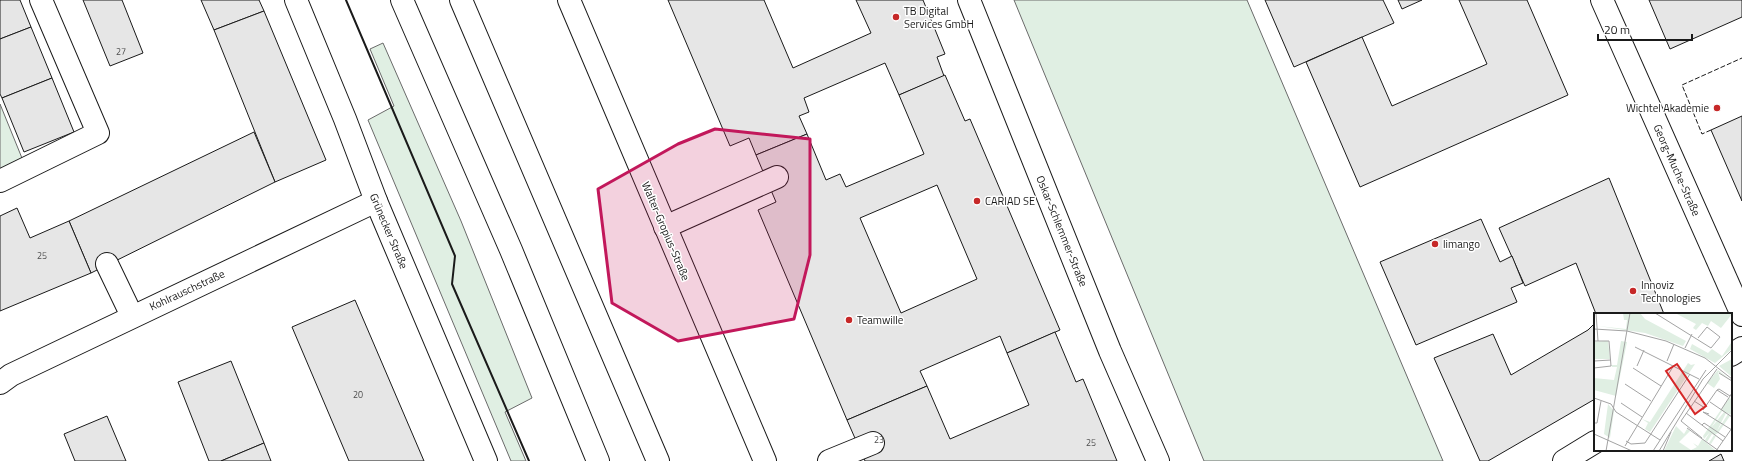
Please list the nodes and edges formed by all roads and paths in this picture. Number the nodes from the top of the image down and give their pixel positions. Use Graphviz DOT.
graph roads {
  1 [pos="41,0"];
  2 [pos="296,0"];
  3 [pos="402,0"];
  4 [pos="461,0"];
  5 [pos="569,0"];
  6 [pos="969,0"];
  7 [pos="1602,0"];
  8 [pos="777,177"];
  9 [pos="0,180"];
  10 [pos="376,201"];
  11 [pos="665,227"];
  12 [pos="107,264"];
  13 [pos="1742,314"];
  14 [pos="132,316"];
  15 [pos="1742,348"];
  16 [pos="1732,354"];
  17 [pos="0,383"];
  18 [pos="873,442"];
  19 [pos="1594,443"];
  20 [pos="486,461"];
  21 [pos="598,461"];
  22 [pos="658,461"];
  23 [pos="764,461"];
  24 [pos="829,461"];
  25 [pos="1158,461"];
  26 [pos="1564,461"];
  1 -- 9 [label="main road"];
  2 -- 10 [label="main road, Grünecker Straße"];
  3 -- 21 [label="main road"];
  4 -- 22 [label="main road"];
  5 -- 11 [label="main road, Walter-Gropius-Straße"];
  6 -- 25 [label="main road, Oskar-Schlemmer-Straße"];
  7 -- 13 [label="main road, Georg-Muche-Straße"];
  8 -- 11 [label="main road"];
  10 -- 14 [label="main road, Kohlrauschstraße"];
  10 -- 20 [label="main road, Grünecker Straße"];
  11 -- 23 [label="main road, Walter-Gropius-Straße"];
  12 -- 14 [label="main road"];
  14 -- 17 [label="main road, Kohlrauschstraße"];
  15 -- 16 [label="main road"];
  18 -- 24 [label="main road"];
  19 -- 26 [label="main road"];
}
